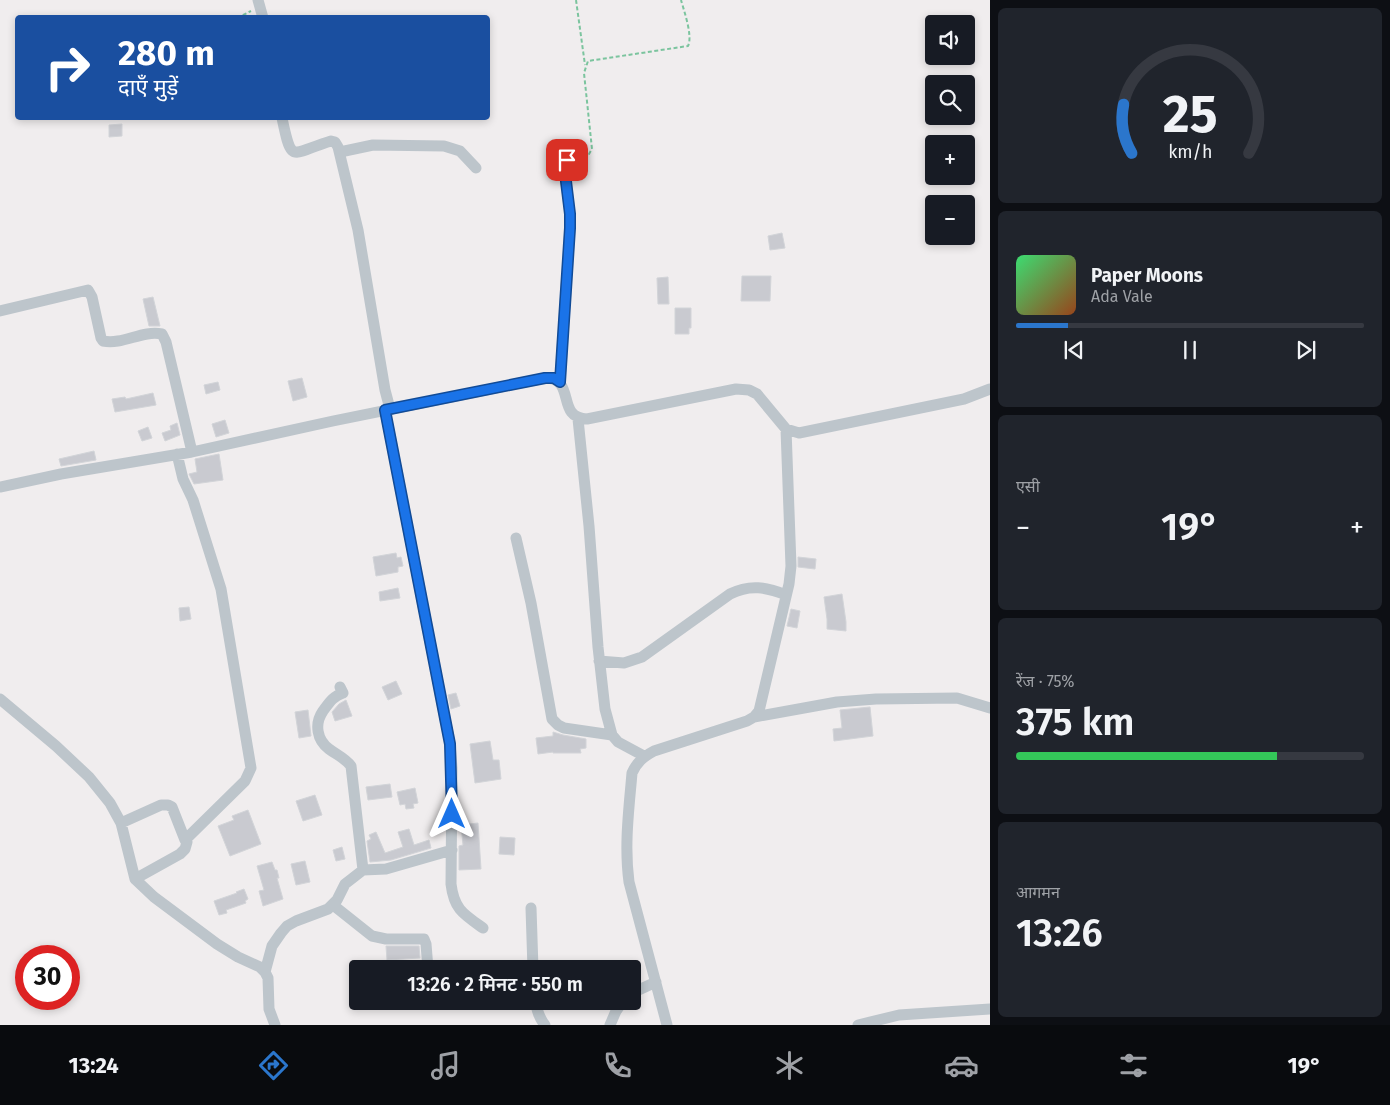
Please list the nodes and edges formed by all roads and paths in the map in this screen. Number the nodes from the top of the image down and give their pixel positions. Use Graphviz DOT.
graph roads {
  1 [pos="576,0"];
  2 [pos="681,0"];
  3 [pos="260,8"];
  4 [pos="244,15"];
  5 [pos="586,65"];
  6 [pos="282,120"];
  7 [pos="340,152"];
  8 [pos="567,160"];
  9 [pos="476,168"];
  10 [pos="0,311"];
  11 [pos="560,382"];
  12 [pos="990,389"];
  13 [pos="388,409"];
  14 [pos="578,419"];
  15 [pos="786,429"];
  16 [pos="192,452"];
  17 [pos="178,454"];
  18 [pos="0,488"];
  19 [pos="516,538"];
  20 [pos="786,595"];
  21 [pos="599,661"];
  22 [pos="340,687"];
  23 [pos="0,700"];
  24 [pos="990,708"];
  25 [pos="754,717"];
  26 [pos="612,735"];
  27 [pos="644,756"];
  28 [pos="121,823"];
  29 [pos="185,840"];
  30 [pos="452,850"];
  31 [pos="363,870"];
  32 [pos="135,879"];
  33 [pos="333,905"];
  34 [pos="531,908"];
  35 [pos="483,928"];
  36 [pos="427,960"];
  37 [pos="533,960"];
  38 [pos="265,972"];
  39 [pos="656,982"];
  40 [pos="641,989"];
  41 [pos="990,1009"];
  42 [pos="537,1010"];
  43 [pos="616,1010"];
  44 [pos="275,1025"];
  45 [pos="545,1025"];
  46 [pos="610,1025"];
  47 [pos="667,1025"];
  48 [pos="858,1025"];
  1 -- 5 [label="path"];
  2 -- 5 [label="path"];
  3 -- 4 [label="path"];
  5 -- 8 [label="path"];
  6 -- 7 [label="street"];
  7 -- 9 [label="street"];
  7 -- 13 [label="street"];
  8 -- 11 [label="street"];
  10 -- 16 [label="street"];
  11 -- 13 [label="street"];
  11 -- 14 [label="street"];
  12 -- 15 [label="street"];
  13 -- 16 [label="street"];
  13 -- 30 [label="street"];
  14 -- 15 [label="street"];
  14 -- 21 [label="street"];
  15 -- 20 [label="street"];
  16 -- 17 [label="street"];
  17 -- 18 [label="street"];
  17 -- 29 [label="street"];
  19 -- 26 [label="street"];
  20 -- 21 [label="street"];
  20 -- 25 [label="street"];
  21 -- 26 [label="street"];
  22 -- 31 [label="street"];
  23 -- 28 [label="street"];
  24 -- 25 [label="street"];
  25 -- 27 [label="street"];
  26 -- 27 [label="street"];
  27 -- 39 [label="street"];
  28 -- 29 [label="street"];
  28 -- 32 [label="street"];
  29 -- 32 [label="street"];
  30 -- 31 [label="street"];
  30 -- 35 [label="street"];
  31 -- 33 [label="street"];
  32 -- 38 [label="street"];
  33 -- 36 [label="street"];
  33 -- 38 [label="street"];
  34 -- 37 [label="street"];
  38 -- 44 [label="street"];
  39 -- 40 [label="street"];
  39 -- 47 [label="street"];
  41 -- 48 [label="street"];
  42 -- 45 [label="street"];
  43 -- 46 [label="street"];
}
